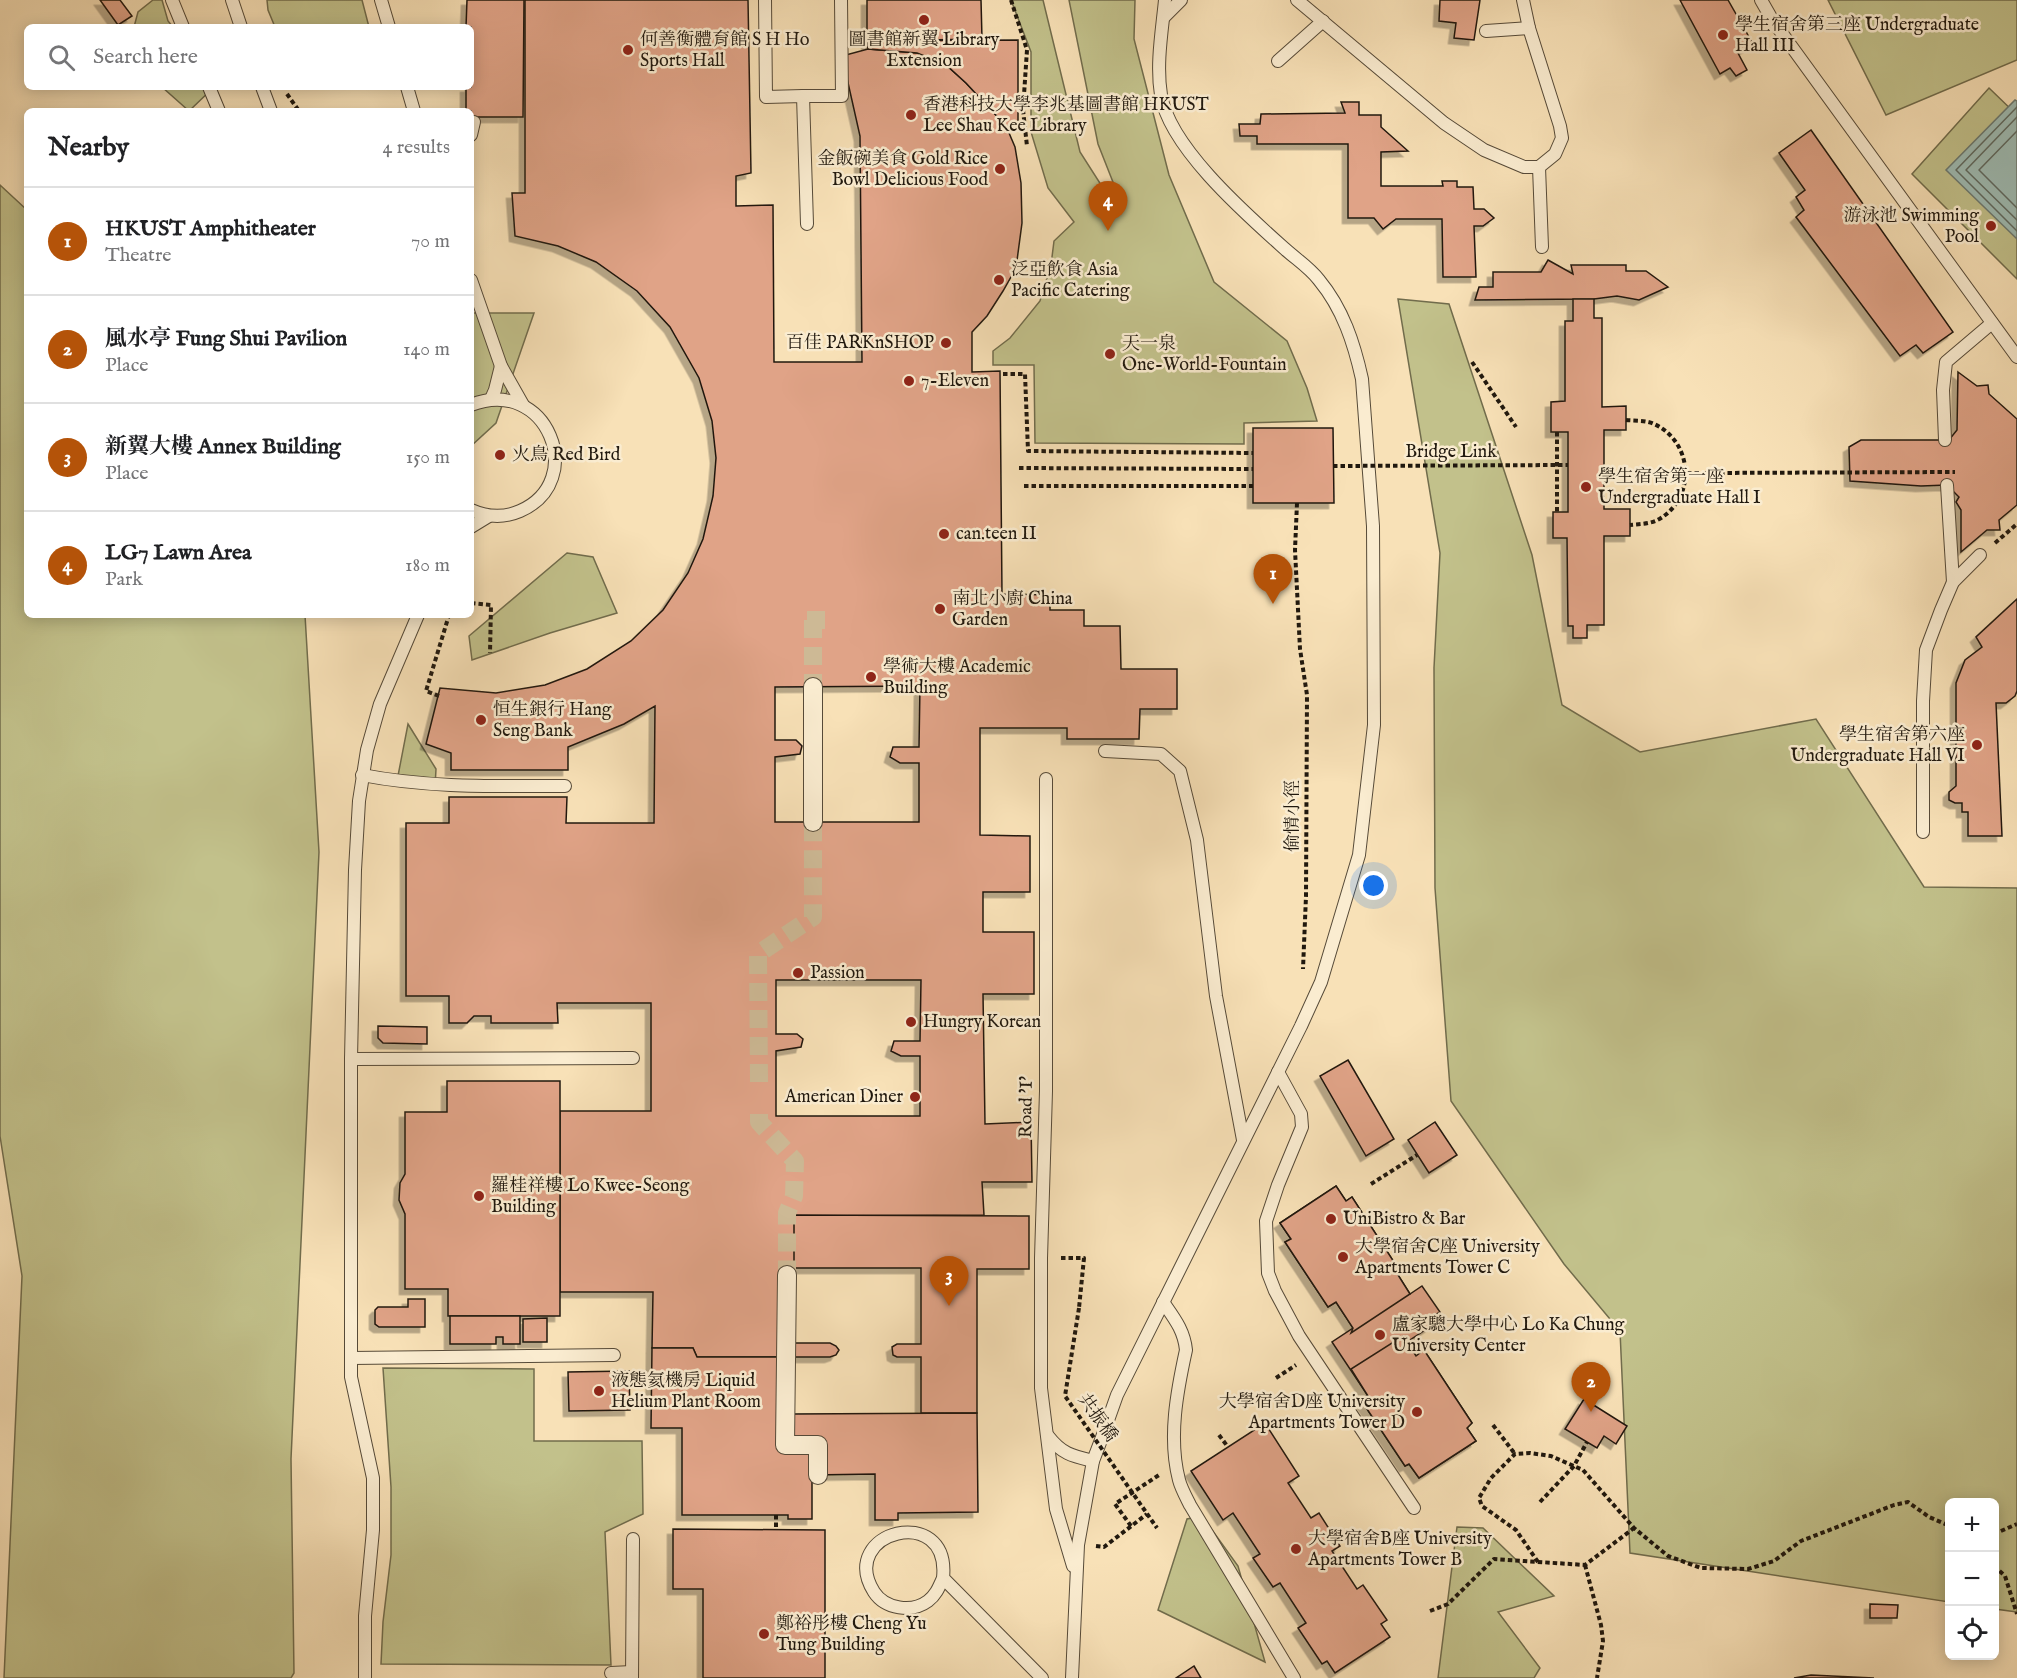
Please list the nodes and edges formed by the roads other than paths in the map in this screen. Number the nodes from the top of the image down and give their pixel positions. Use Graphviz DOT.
graph roads {
  1 [pos="172,0"];
  2 [pos="232,0"];
  3 [pos="381,0"];
  4 [pos="765,0"];
  5 [pos="841,0"];
  6 [pos="1165,0"];
  7 [pos="1181,0"];
  8 [pos="1297,0"];
  9 [pos="1523,0"];
  10 [pos="1761,0"];
  11 [pos="1164,17"];
  12 [pos="1323,21"];
  13 [pos="182,24"];
  14 [pos="239,24"];
  15 [pos="388,24"];
  16 [pos="1529,28"];
  17 [pos="1486,31"];
  18 [pos="1278,61"];
  19 [pos="210,90"];
  20 [pos="263,90"];
  21 [pos="408,90"];
  22 [pos="803,96"];
  23 [pos="218,108"];
  24 [pos="270,108"];
  25 [pos="413,108"];
  26 [pos="1539,167"];
  27 [pos="807,224"];
  28 [pos="1542,247"];
  29 [pos="474,289"];
  30 [pos="1992,324"];
  31 [pos="2017,357"];
  32 [pos="501,366"];
  33 [pos="490,399"];
  34 [pos="474,404"];
  35 [pos="523,405"];
  36 [pos="1945,440"];
  37 [pos="1947,485"];
  38 [pos="474,511"];
  39 [pos="489,516"];
  40 [pos="474,525"];
  41 [pos="1980,555"];
  42 [pos="1953,582"];
  43 [pos="416,618"];
  44 [pos="813,687"];
  45 [pos="1105,751"];
  46 [pos="362,775"];
  47 [pos="1046,779"];
  48 [pos="565,786"];
  49 [pos="813,822"];
  50 [pos="1923,832"];
  51 [pos="633,1058"];
  52 [pos="351,1059"];
  53 [pos="1278,1072"];
  54 [pos="1243,1140"];
  55 [pos="787,1275"];
  56 [pos="1163,1302"];
  57 [pos="614,1355"];
  58 [pos="351,1358"];
  59 [pos="1048,1435"];
  60 [pos="1094,1461"];
  61 [pos="818,1475"];
  62 [pos="1414,1508"];
  63 [pos="633,1539"];
  64 [pos="1076,1576"];
  65 [pos="943,1578"];
  66 [pos="611,1673"];
  67 [pos="632,1675"];
  68 [pos="365,1678"];
  69 [pos="1042,1678"];
  70 [pos="1072,1678"];
  71 [pos="1294,1678"];
  1 -- 13 [label="lane"];
  2 -- 14 [label="lane"];
  3 -- 15 [label="lane"];
  4 -- 22 [label="lane"];
  5 -- 22 [label="lane"];
  6 -- 11 [label="lane"];
  7 -- 11 [label="lane"];
  8 -- 12 [label="lane"];
  9 -- 16 [label="lane"];
  10 -- 30 [label="lane"];
  11 -- 53 [label="lane"];
  12 -- 18 [label="lane"];
  12 -- 26 [label="lane"];
  16 -- 17 [label="lane"];
  16 -- 26 [label="lane"];
  19 -- 23 [label="lane"];
  20 -- 24 [label="lane"];
  21 -- 25 [label="lane"];
  22 -- 27 [label="lane"];
  26 -- 28 [label="lane"];
  29 -- 32 [label="lane"];
  30 -- 31 [label="lane"];
  30 -- 36 [label="lane"];
  32 -- 33 [label="lane"];
  32 -- 35 [label="lane"];
  33 -- 34 [label="lane"];
  33 -- 35 [label="lane"];
  35 -- 39 [label="lane"];
  37 -- 42 [label="lane"];
  38 -- 39 [label="lane"];
  39 -- 40 [label="lane"];
  41 -- 42 [label="lane"];
  42 -- 50 [label="lane"];
  43 -- 46 [label="lane"];
  44 -- 49 [label="street"];
  45 -- 54 [label="lane"];
  46 -- 48 [label="lane"];
  46 -- 52 [label="lane"];
  47 -- 59 [label="lane, Road 'I'"];
  51 -- 52 [label="lane"];
  52 -- 58 [label="lane"];
  53 -- 54 [label="lane"];
  53 -- 62 [label="lane"];
  54 -- 56 [label="lane"];
  55 -- 61 [label="street"];
  56 -- 60 [label="lane"];
  56 -- 71 [label="lane"];
  57 -- 58 [label="lane"];
  58 -- 68 [label="lane"];
  59 -- 60 [label="lane"];
  59 -- 64 [label="lane, Road 'I'"];
  60 -- 64 [label="lane"];
  63 -- 67 [label="lane"];
  64 -- 70 [label="lane"];
  65 -- 65 [label="lane"];
  65 -- 69 [label="lane"];
  66 -- 67 [label="lane"];
}
